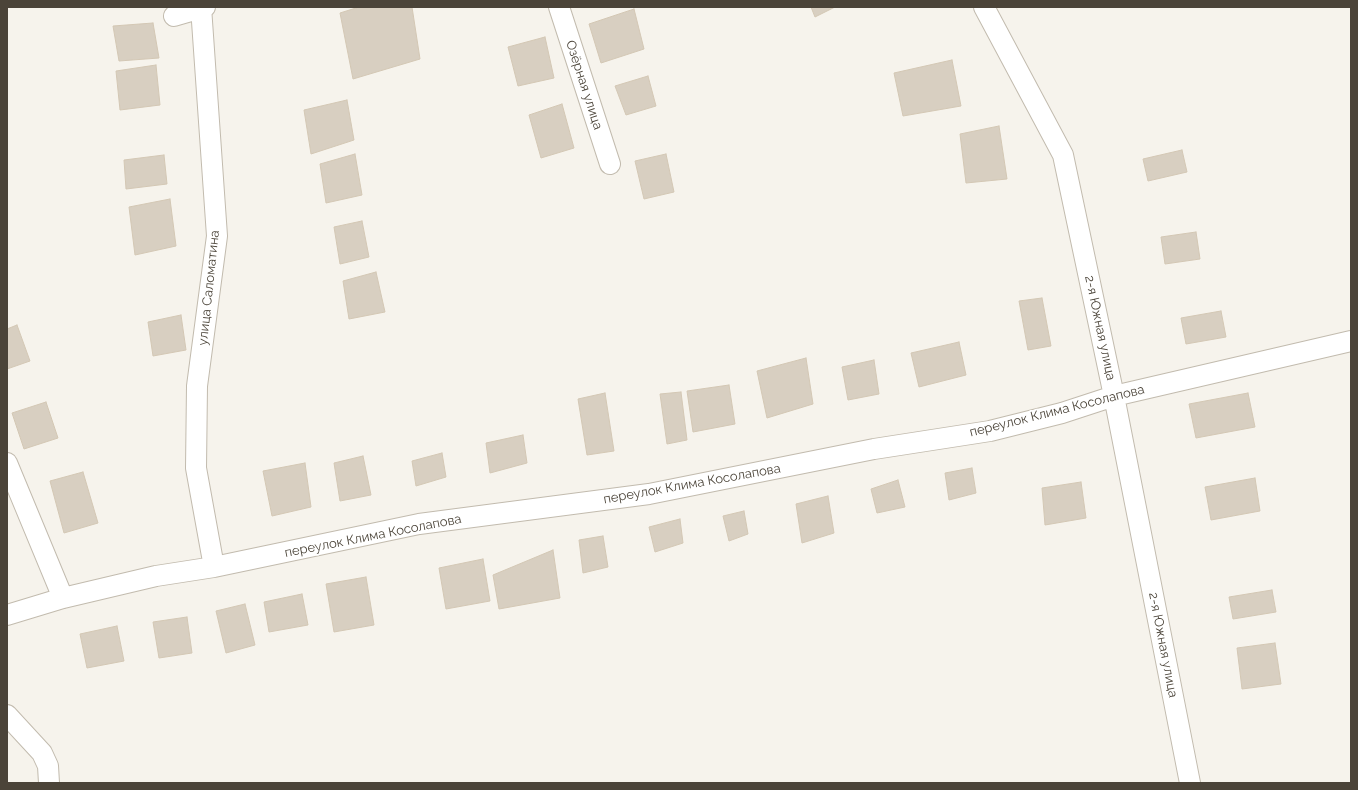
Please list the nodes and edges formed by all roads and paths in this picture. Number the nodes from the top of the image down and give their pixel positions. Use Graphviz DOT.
graph roads {
  1 [pos="203,7"];
  2 [pos="558,7"];
  3 [pos="984,7"];
  4 [pos="174,16"];
  5 [pos="610,164"];
  6 [pos="1351,341"];
  7 [pos="1114,396"];
  8 [pos="7,463"];
  9 [pos="214,567"];
  10 [pos="63,598"];
  11 [pos="7,615"];
  12 [pos="7,715"];
  13 [pos="48,783"];
  14 [pos="1190,783"];
  1 -- 4 [label="street"];
  1 -- 9 [label="street, улица Саломатина"];
  2 -- 5 [label="street, Озёрная улица"];
  3 -- 7 [label="street, 2-я Южная улица"];
  6 -- 7 [label="street, переулок Клима Косолапова"];
  7 -- 9 [label="street, переулок Клима Косолапова"];
  7 -- 14 [label="street, 2-я Южная улица"];
  8 -- 10 [label="street"];
  9 -- 10 [label="street, переулок Клима Косолапова"];
  10 -- 11 [label="street, переулок Клима Косолапова"];
  12 -- 13 [label="street"];
}
